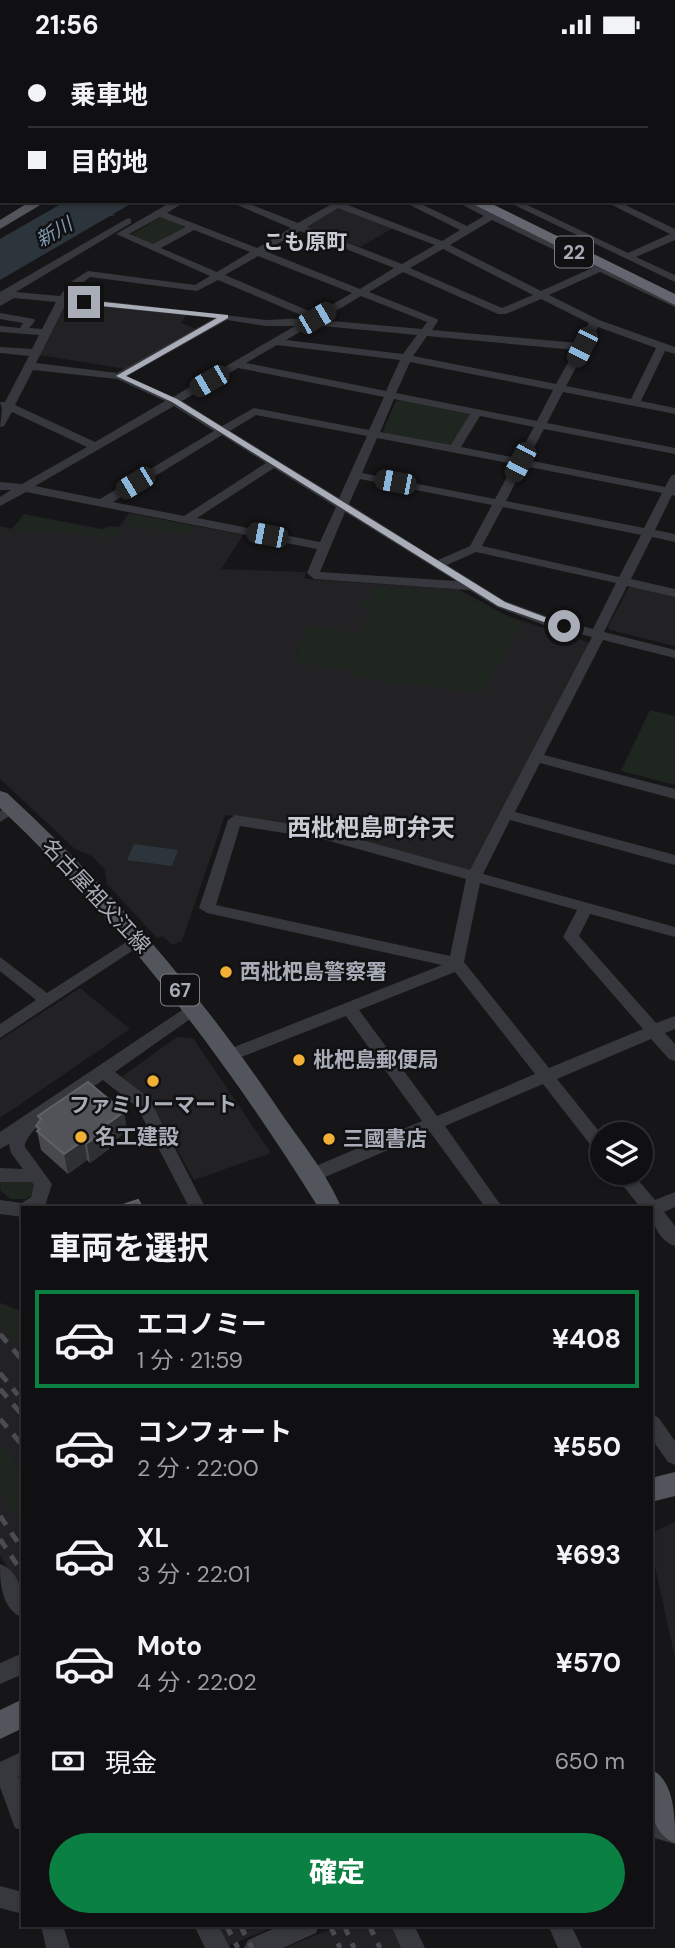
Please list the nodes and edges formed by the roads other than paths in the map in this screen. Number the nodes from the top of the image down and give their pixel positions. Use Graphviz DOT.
graph roads {
  1 [pos="38,203"];
  2 [pos="157,203"];
  3 [pos="177,203"];
  4 [pos="238,203"];
  5 [pos="336,203"];
  6 [pos="340,203"];
  7 [pos="411,203"];
  8 [pos="470,203"];
  9 [pos="480,203"];
  10 [pos="613,203"];
  11 [pos="504,205"];
  12 [pos="159,213"];
  13 [pos="0,225"];
  14 [pos="511,226"];
  15 [pos="193,227"];
  16 [pos="300,227"];
  17 [pos="467,230"];
  18 [pos="537,233"];
  19 [pos="675,235"];
  20 [pos="443,244"];
  21 [pos="153,248"];
  22 [pos="256,252"];
  23 [pos="627,257"];
  24 [pos="51,266"];
  25 [pos="402,268"];
  26 [pos="598,269"];
  27 [pos="215,276"];
  28 [pos="675,279"];
  29 [pos="675,287"];
  30 [pos="360,293"];
  31 [pos="540,295"];
  32 [pos="0,296"];
  33 [pos="21,296"];
  34 [pos="62,300"];
  35 [pos="675,300"];
  36 [pos="0,303"];
  37 [pos="502,312"];
  38 [pos="225,317"];
  39 [pos="0,321"];
  40 [pos="312,321"];
  41 [pos="595,322"];
  42 [pos="426,332"];
  43 [pos="47,333"];
  44 [pos="495,339"];
  45 [pos="276,342"];
  46 [pos="662,346"];
  47 [pos="582,347"];
  48 [pos="0,350"];
  49 [pos="675,351"];
  50 [pos="36,353"];
  51 [pos="407,358"];
  52 [pos="237,365"];
  53 [pos="29,366"];
  54 [pos="120,376"];
  55 [pos="560,388"];
  56 [pos="392,395"];
  57 [pos="174,401"];
  58 [pos="635,403"];
  59 [pos="4,405"];
  60 [pos="675,411"];
  61 [pos="477,412"];
  62 [pos="0,423"];
  63 [pos="540,424"];
  64 [pos="222,430"];
  65 [pos="376,434"];
  66 [pos="96,447"];
  67 [pos="454,449"];
  68 [pos="675,451"];
  69 [pos="520,462"];
  70 [pos="274,463"];
  71 [pos="357,475"];
  72 [pos="675,478"];
  73 [pos="0,486"];
  74 [pos="24,488"];
  75 [pos="672,491"];
  76 [pos="0,502"];
  77 [pos="102,503"];
  78 [pos="498,503"];
  79 [pos="343,506"];
  80 [pos="186,520"];
  81 [pos="647,533"];
  82 [pos="675,538"];
  83 [pos="325,547"];
  84 [pos="475,548"];
  85 [pos="437,565"];
  86 [pos="624,581"];
  87 [pos="471,586"];
  88 [pos="675,593"];
  89 [pos="598,635"];
  90 [pos="675,654"];
  91 [pos="536,757"];
  92 [pos="675,794"];
  93 [pos="4,808"];
  94 [pos="506,814"];
  95 [pos="675,860"];
  96 [pos="474,876"];
  97 [pos="586,907"];
  98 [pos="675,932"];
  99 [pos="139,939"];
  100 [pos="0,963"];
  101 [pos="457,964"];
  102 [pos="47,1001"];
  103 [pos="194,1008"];
  104 [pos="349,1008"];
  105 [pos="675,1022"];
  106 [pos="654,1031"];
  107 [pos="0,1032"];
  108 [pos="230,1055"];
  109 [pos="675,1055"];
  110 [pos="102,1071"];
  111 [pos="547,1077"];
  112 [pos="433,1123"];
  113 [pos="28,1124"];
  114 [pos="590,1132"];
  115 [pos="0,1142"];
  116 [pos="35,1174"];
  117 [pos="0,1175"];
  118 [pos="310,1176"];
  119 [pos="632,1185"];
  120 [pos="675,1199"];
  121 [pos="31,1206"];
  122 [pos="196,1206"];
  123 [pos="326,1206"];
  124 [pos="493,1206"];
  125 [pos="649,1206"];
  126 [pos="0,1207"];
  127 [pos="653,1208"];
  128 [pos="21,1210"];
  129 [pos="653,1212"];
  130 [pos="675,1239"];
  131 [pos="653,1426"];
  132 [pos="675,1456"];
  133 [pos="675,1484"];
  134 [pos="653,1490"];
  135 [pos="0,1573"];
  136 [pos="21,1605"];
  137 [pos="21,1664"];
  138 [pos="0,1674"];
  139 [pos="21,1714"];
  140 [pos="0,1725"];
  141 [pos="9,1769"];
  142 [pos="653,1788"];
  143 [pos="21,1813"];
  144 [pos="653,1826"];
  145 [pos="675,1830"];
  146 [pos="0,1897"];
  147 [pos="21,1902"];
  148 [pos="53,1927"];
  149 [pos="206,1927"];
  150 [pos="303,1927"];
  151 [pos="403,1927"];
  152 [pos="559,1927"];
  153 [pos="58,1948"];
  154 [pos="218,1948"];
  155 [pos="256,1948"];
  156 [pos="413,1948"];
  157 [pos="570,1948"];
  1 -- 13 [label="main road"];
  2 -- 24 [label="street"];
  3 -- 12 [label="street"];
  4 -- 16 [label="street"];
  5 -- 16 [label="street"];
  6 -- 20 [label="street"];
  7 -- 17 [label="street"];
  8 -- 35 [label="highway"];
  9 -- 11 [label="highway, 22"];
  10 -- 19 [label="street"];
  11 -- 14 [label="street"];
  11 -- 17 [label="street"];
  11 -- 18 [label="highway, 22"];
  11 -- 23 [label="street"];
  11 -- 29 [label="highway"];
  12 -- 15 [label="street"];
  12 -- 21 [label="street"];
  14 -- 18 [label="street"];
  14 -- 26 [label="street"];
  15 -- 21 [label="street"];
  15 -- 22 [label="street"];
  16 -- 22 [label="street"];
  16 -- 25 [label="street"];
  17 -- 20 [label="street"];
  18 -- 35 [label="highway, 22"];
  19 -- 23 [label="street"];
  20 -- 25 [label="street"];
  20 -- 31 [label="street"];
  21 -- 27 [label="street"];
  22 -- 27 [label="street"];
  22 -- 30 [label="street"];
  23 -- 28 [label="street"];
  24 -- 32 [label="street"];
  24 -- 33 [label="street"];
  25 -- 30 [label="street"];
  25 -- 37 [label="street"];
  26 -- 31 [label="street"];
  26 -- 35 [label="street"];
  27 -- 34 [label="street"];
  27 -- 40 [label="street"];
  30 -- 40 [label="street"];
  30 -- 42 [label="street"];
  31 -- 37 [label="street"];
  31 -- 41 [label="street"];
  33 -- 34 [label="street"];
  33 -- 36 [label="street"];
  33 -- 39 [label="street"];
  34 -- 38 [label="street"];
  34 -- 43 [label="street"];
  37 -- 44 [label="street"];
  38 -- 40 [label="street"];
  38 -- 54 [label="street"];
  39 -- 43 [label="street"];
  40 -- 42 [label="street"];
  40 -- 45 [label="street"];
  41 -- 46 [label="street"];
  41 -- 47 [label="street"];
  42 -- 44 [label="street"];
  42 -- 51 [label="street"];
  43 -- 50 [label="street"];
  44 -- 47 [label="street"];
  45 -- 51 [label="street"];
  45 -- 52 [label="street"];
  46 -- 49 [label="street"];
  46 -- 58 [label="street"];
  47 -- 55 [label="street"];
  48 -- 50 [label="street"];
  50 -- 53 [label="street"];
  51 -- 55 [label="street"];
  51 -- 56 [label="street"];
  52 -- 56 [label="street"];
  52 -- 57 [label="street"];
  53 -- 54 [label="street"];
  53 -- 59 [label="street"];
  54 -- 57 [label="street"];
  55 -- 58 [label="street"];
  55 -- 63 [label="street"];
  56 -- 61 [label="street"];
  56 -- 65 [label="street"];
  57 -- 64 [label="street"];
  57 -- 66 [label="street"];
  58 -- 60 [label="street"];
  59 -- 62 [label="street"];
  59 -- 66 [label="street"];
  61 -- 63 [label="street"];
  61 -- 67 [label="street"];
  63 -- 68 [label="street"];
  63 -- 69 [label="street"];
  64 -- 65 [label="street"];
  64 -- 70 [label="street"];
  64 -- 77 [label="street"];
  65 -- 67 [label="street"];
  65 -- 71 [label="street"];
  66 -- 74 [label="street"];
  67 -- 69 [label="street"];
  69 -- 75 [label="street"];
  69 -- 78 [label="street"];
  70 -- 79 [label="street"];
  70 -- 80 [label="street"];
  71 -- 78 [label="street"];
  71 -- 79 [label="street"];
  72 -- 75 [label="street"];
  73 -- 74 [label="street"];
  74 -- 76 [label="street"];
  74 -- 77 [label="street"];
  75 -- 81 [label="street"];
  77 -- 80 [label="street"];
  78 -- 81 [label="street"];
  78 -- 84 [label="street"];
  79 -- 83 [label="street"];
  79 -- 85 [label="street"];
  80 -- 83 [label="street"];
  81 -- 82 [label="street"];
  81 -- 86 [label="street"];
  83 -- 87 [label="street"];
  84 -- 85 [label="street"];
  84 -- 86 [label="street"];
  85 -- 87 [label="street"];
  86 -- 88 [label="street"];
  86 -- 89 [label="street"];
  87 -- 89 [label="street"];
  89 -- 90 [label="street"];
  89 -- 91 [label="street"];
  91 -- 92 [label="street"];
  91 -- 94 [label="street"];
  93 -- 99 [label="main road, 名古屋祖父江線 / 67"];
  94 -- 95 [label="street"];
  94 -- 96 [label="street"];
  96 -- 97 [label="street"];
  96 -- 101 [label="street"];
  96 -- 101 [label="street"];
  97 -- 98 [label="street"];
  97 -- 106 [label="street"];
  99 -- 102 [label="street"];
  99 -- 103 [label="main road, 名古屋祖父江線 / 67"];
  100 -- 102 [label="street"];
  101 -- 104 [label="street"];
  101 -- 111 [label="street"];
  102 -- 107 [label="street"];
  103 -- 108 [label="main road, 名古屋祖父江線 / 67"];
  103 -- 110 [label="street"];
  104 -- 108 [label="street"];
  104 -- 112 [label="street"];
  105 -- 106 [label="street"];
  106 -- 109 [label="street"];
  106 -- 111 [label="street"];
  108 -- 118 [label="main road, 名古屋祖父江線 / 67"];
  110 -- 113 [label="street"];
  110 -- 122 [label="street"];
  111 -- 112 [label="street"];
  111 -- 114 [label="street"];
  112 -- 118 [label="street"];
  112 -- 124 [label="street"];
  113 -- 115 [label="street"];
  113 -- 116 [label="street"];
  116 -- 117 [label="street"];
  116 -- 121 [label="street"];
  118 -- 123 [label="main road, 名古屋祖父江線 / 67"];
  119 -- 125 [label="street"];
  120 -- 127 [label="street"];
  126 -- 128 [label="street"];
  129 -- 130 [label="street"];
  131 -- 132 [label="street"];
  133 -- 134 [label="main road"];
  135 -- 136 [label="street"];
  137 -- 138 [label="street"];
  139 -- 140 [label="main road"];
  141 -- 143 [label="street"];
  142 -- 145 [label="main road"];
  144 -- 145 [label="street"];
  146 -- 147 [label="street"];
  148 -- 153 [label="street"];
  149 -- 154 [label="street"];
  150 -- 155 [label="street"];
  151 -- 156 [label="street"];
  152 -- 157 [label="street"];
}
